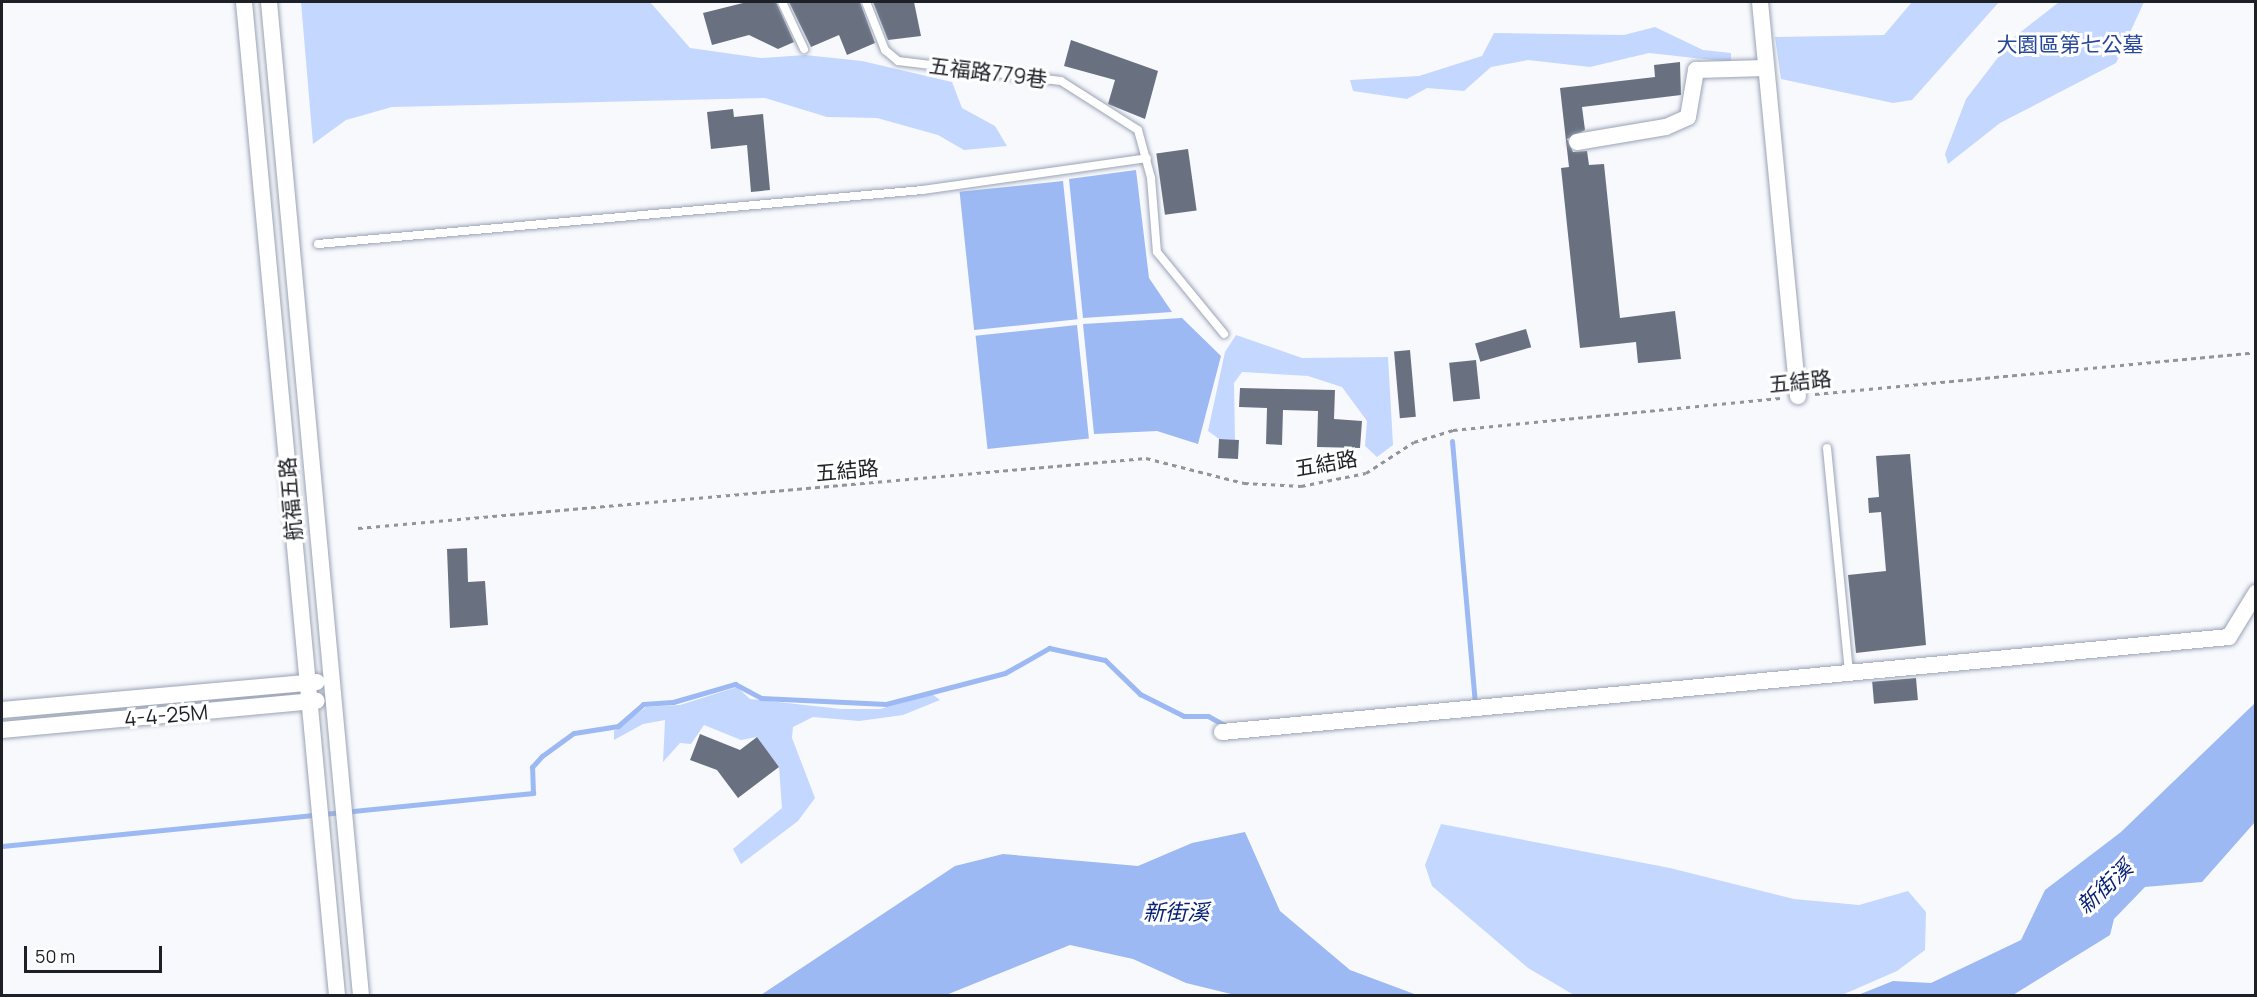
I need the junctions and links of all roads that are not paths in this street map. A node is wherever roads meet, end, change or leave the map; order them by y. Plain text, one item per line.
1 (244, 2) edge
2 (269, 2) edge
3 (782, 2) edge
4 (866, 2) edge
5 (1760, 2) edge
6 (804, 49) dead end
7 (1766, 68) junction
8 (1577, 142) dead end
9 (1147, 158) junction
10 (318, 244) dead end
11 (1224, 334) dead end
12 (1798, 396) road end
13 (1827, 448) dead end
14 (2256, 593) edge
15 (1849, 675) junction
16 (329, 681) junction
17 (307, 683) junction
18 (331, 700) junction
19 (309, 702) junction
20 (2, 710) edge
21 (2, 730) edge
22 (1222, 732) dead end
23 (337, 996) edge
24 (361, 996) edge

1 - 17 street, 航福五路
2 - 16 street, 航福五路
3 - 6 lane
4 - 9 lane, 五福路779巷
5 - 7 street
7 - 8 street
7 - 12 street
9 - 10 lane
9 - 11 lane, 五福路779巷
13 - 15 lane
14 - 15 street
15 - 22 street
16 - 17 street, 4-4-25M
16 - 18 street, 航福五路
17 - 19 street, 航福五路
17 - 20 street, 4-4-25M
18 - 19 street, 4-4-25M
18 - 24 street, 航福五路
19 - 21 street, 4-4-25M
19 - 23 street, 航福五路

